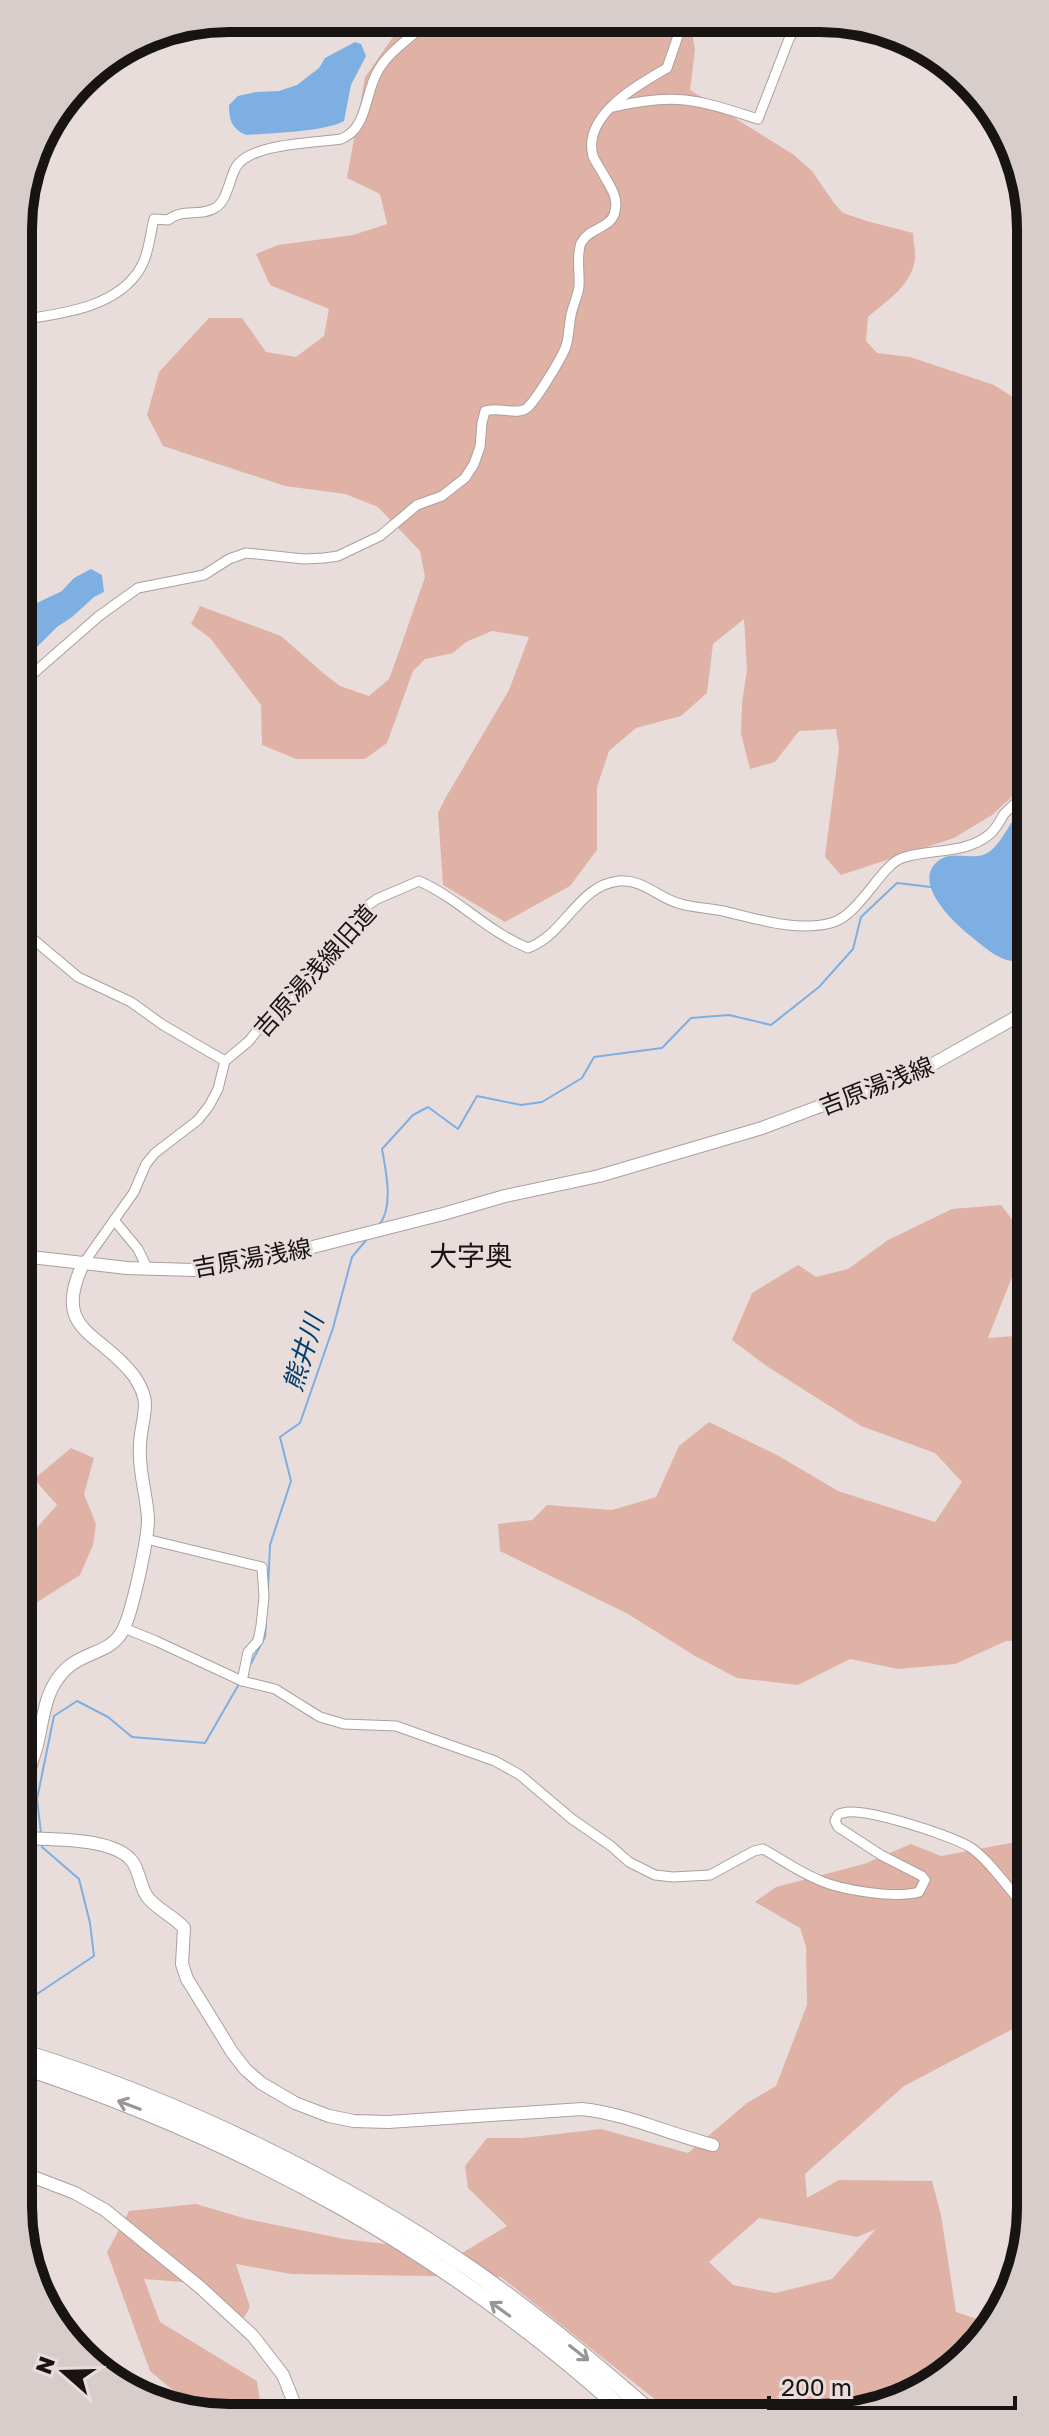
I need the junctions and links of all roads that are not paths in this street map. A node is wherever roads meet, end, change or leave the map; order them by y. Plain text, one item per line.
1 (415, 32) edge
2 (679, 32) edge
3 (793, 32) edge
4 (610, 107) junction
5 (32, 318) edge
6 (32, 675) edge
7 (1017, 802) edge
8 (32, 938) edge
9 (1017, 1016) edge
10 (225, 1061) junction
11 (114, 1220) junction
12 (32, 1257) edge
13 (83, 1264) junction
14 (148, 1270) junction
15 (146, 1539) junction
16 (124, 1628) junction
17 (242, 1681) junction
18 (32, 1762) edge
19 (32, 1837) edge
20 (1017, 1898) edge
21 (32, 2057) edge
22 (32, 2068) edge
23 (59, 2072) junction
24 (713, 2145) dead end
25 (32, 2178) edge
26 (470, 2278) junction
27 (294, 2404) edge
28 (616, 2404) edge
29 (640, 2404) edge

1 - 5 street
2 - 4 street
3 - 4 street
4 - 6 street
7 - 10 street, 吉原湯浅線旧道
8 - 10 street
9 - 14 main road, 吉原湯浅線
10 - 11 street, 吉原湯浅線旧道
11 - 13 street, 吉原湯浅線旧道
11 - 14 street
12 - 13 main road, 吉原湯浅線
13 - 14 main road, 吉原湯浅線
13 - 15 main road
15 - 16 main road
15 - 17 street
16 - 17 street
16 - 18 main road
17 - 20 street
19 - 24 main road
21 - 23 highway
22 - 23 highway
23 - 26 highway
25 - 27 main road
28 -> 26 highway
26 -> 29 highway

